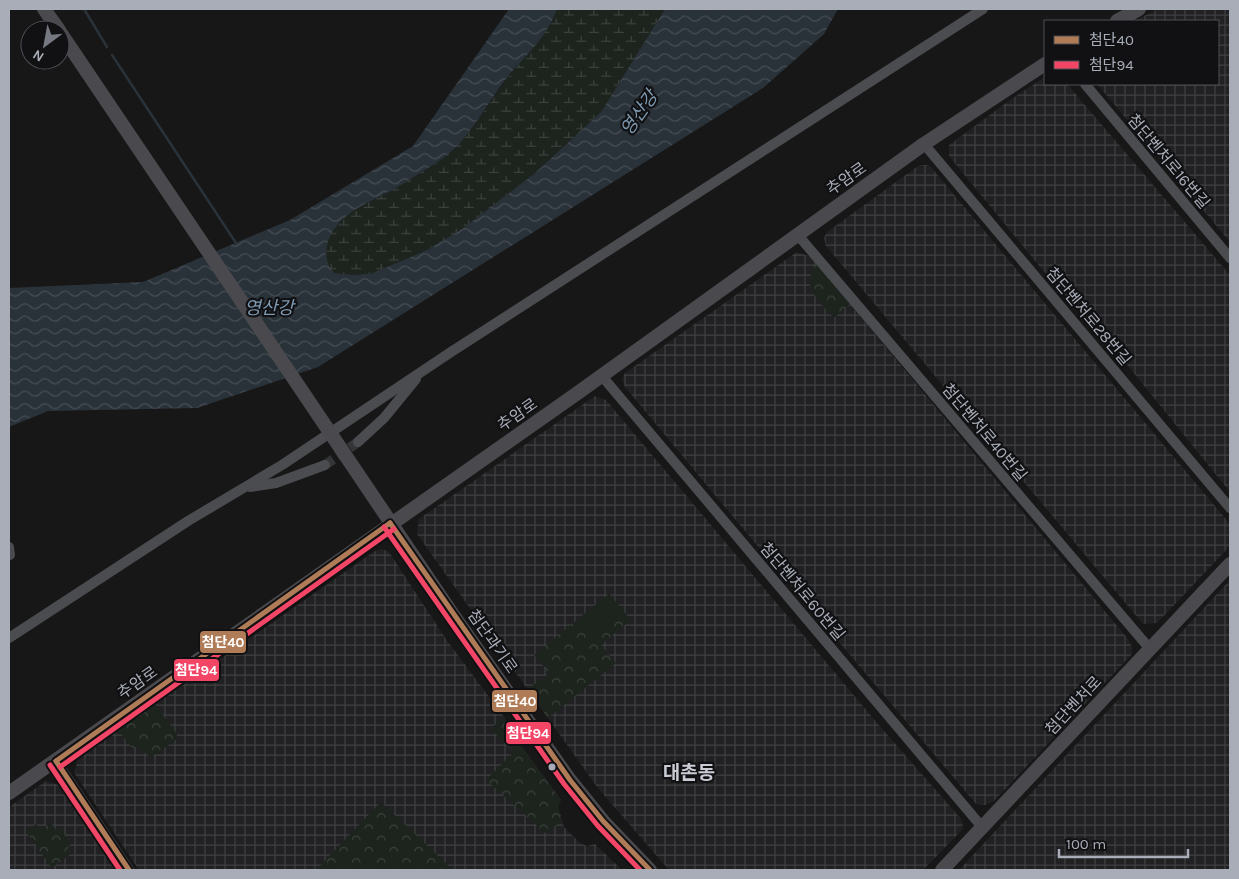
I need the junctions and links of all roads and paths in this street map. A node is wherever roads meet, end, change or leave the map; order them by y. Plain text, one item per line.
1 (983, 9) edge
2 (1139, 9) edge
3 (1119, 20) edge
4 (70, 47) edge
5 (1044, 65) edge
6 (1086, 85) edge
7 (924, 144) junction
8 (798, 234) junction
9 (1230, 258) edge
10 (434, 363) junction
11 (601, 375) junction
12 (358, 442) tunnel mouth
13 (325, 465) tunnel mouth
14 (244, 488) junction
15 (1230, 508) edge
16 (390, 523) junction
17 (1230, 564) edge
18 (9, 638) edge
19 (1150, 649) junction
20 (56, 761) junction
21 (9, 793) edge
22 (982, 827) junction
23 (129, 870) edge
24 (650, 870) edge
25 (942, 870) edge

1 - 10 street
2 - 3 street
4 - 16 street, 첨단과기로
5 - 7 street, 추암로
6 - 9 street, 첨단벤처로16번길
7 - 8 street, 추암로
7 - 15 street, 첨단벤처로28번길
8 - 11 street, 추암로
8 - 19 street, 첨단벤처로40번길
10 - 12 street
10 - 14 street
11 - 16 street, 추암로
11 - 22 street, 첨단벤처로60번길
13 - 14 street
14 - 18 street
16 - 20 street, 추암로
16 - 24 street, 첨단과기로
17 - 19 street, 첨단벤처로
19 - 22 street, 첨단벤처로
20 - 21 street, 추암로
20 - 23 street
22 - 25 street, 첨단벤처로

